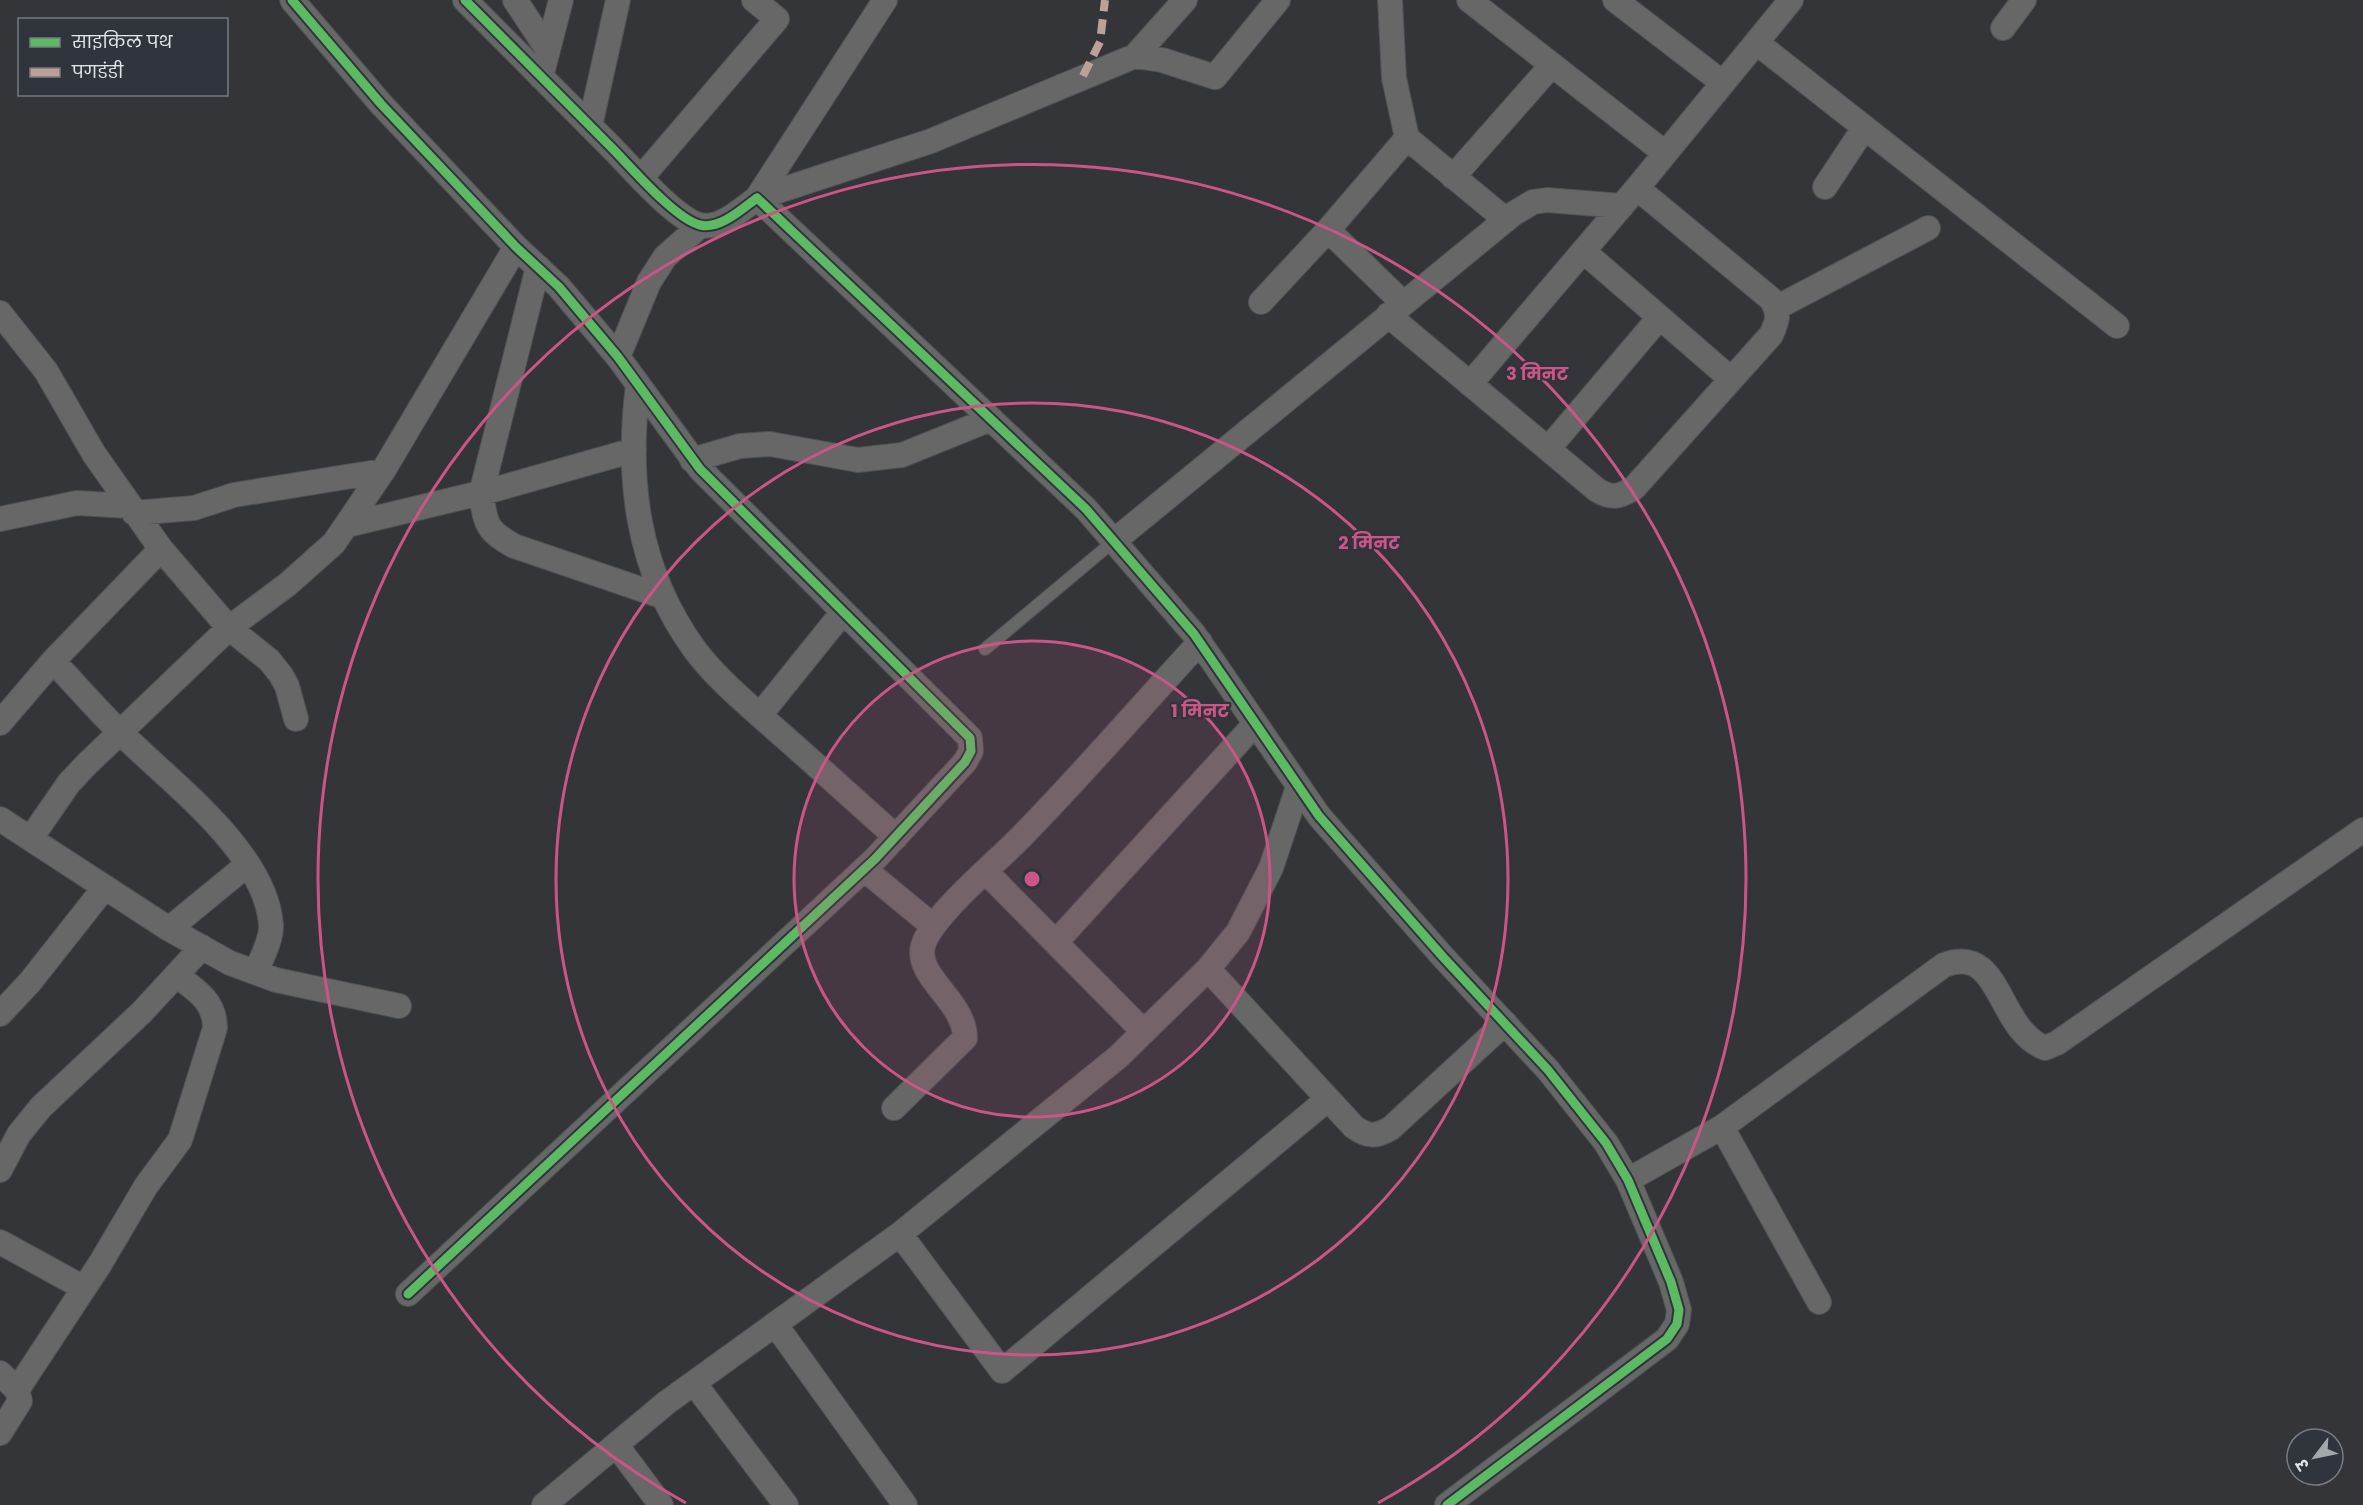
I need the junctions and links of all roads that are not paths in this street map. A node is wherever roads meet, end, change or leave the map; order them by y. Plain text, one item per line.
1 (292, 0) edge
2 (465, 0) edge
3 (515, 0) edge
4 (561, 0) edge
5 (618, 0) edge
6 (754, 0) edge
7 (885, 0) edge
8 (1185, 0) edge
9 (1278, 0) edge
10 (1390, 0) edge
11 (1469, 0) edge
12 (1614, 0) edge
13 (1791, 0) edge
14 (2024, 0) edge
15 (2003, 28) dead end
16 (1756, 43) junction
17 (548, 50) junction
18 (1135, 56) junction
19 (1552, 65) junction
20 (541, 77) junction
21 (1723, 83) junction
22 (590, 126) junction
23 (1864, 128) junction
24 (1407, 138) junction
25 (1665, 153) junction
26 (641, 177) junction
27 (1453, 177) junction
28 (1824, 187) dead end
29 (1629, 197) junction
30 (757, 198) junction
31 (1506, 220) junction
32 (701, 225) junction
33 (1928, 228) dead end
34 (1328, 230) junction
35 (516, 247) junction
36 (1583, 251) junction
37 (538, 267) junction
38 (1261, 302) dead end
39 (1776, 308) junction
40 (1395, 309) junction
41 (0, 313) edge
42 (1659, 318) junction
43 (2117, 326) dead end
44 (618, 357) junction
45 (1731, 379) junction
46 (1470, 384) junction
47 (638, 385) junction
48 (991, 419) junction
49 (1548, 449) junction
50 (634, 450) junction
51 (692, 460) junction
52 (383, 471) junction
53 (480, 494) junction
54 (132, 510) junction
55 (0, 519) edge
56 (347, 525) junction
57 (1114, 541) junction
58 (161, 549) junction
59 (664, 597) junction
60 (843, 612) junction
61 (229, 628) junction
62 (1200, 642) junction
63 (985, 649) dead end
64 (53, 661) junction
65 (760, 715) junction
66 (296, 719) dead end
67 (0, 723) edge
68 (1256, 724) junction
69 (120, 733) junction
70 (1298, 787) junction
71 (0, 819) edge
72 (2363, 830) edge
73 (896, 837) junction
74 (31, 838) junction
75 (248, 864) junction
76 (864, 869) junction
77 (986, 872) junction
78 (105, 887) junction
79 (933, 926) junction
80 (169, 929) junction
81 (1056, 942) junction
82 (201, 947) junction
83 (1208, 969) junction
84 (256, 972) junction
85 (176, 975) junction
86 (399, 1006) dead end
87 (0, 1014) edge
88 (1505, 1023) junction
89 (1144, 1032) junction
90 (1328, 1099) junction
91 (894, 1108) dead end
92 (1722, 1127) junction
93 (0, 1170) edge
94 (1628, 1180) junction
95 (900, 1234) junction
96 (0, 1242) edge
97 (84, 1288) junction
98 (408, 1294) dead end
99 (1818, 1302) dead end
100 (775, 1324) junction
101 (0, 1373) edge
102 (694, 1383) junction
103 (17, 1390) junction
104 (0, 1433) edge
105 (617, 1446) junction
106 (544, 1505) edge
107 (661, 1505) edge
108 (786, 1505) edge
109 (904, 1505) edge
110 (1447, 1505) edge

1 - 35 street
2 - 20 street
3 - 17 street
4 - 17 street
5 - 22 street
6 - 26 street
7 - 30 street
8 - 18 street
9 - 18 street
10 - 24 street
11 - 19 street
12 - 21 street
13 - 16 street
14 - 15 street
16 - 21 street
16 - 23 street
17 - 20 street
18 - 30 street
19 - 25 street
19 - 27 street
20 - 22 street
21 - 25 street
22 - 26 street
23 - 28 street
23 - 43 street
24 - 27 street
24 - 34 street
25 - 29 street
26 - 32 street
27 - 31 street
29 - 31 street
29 - 36 street
29 - 39 street
30 - 32 street
30 - 48 street
31 - 40 street
32 - 44 street
33 - 39 street
34 - 38 street
34 - 40 street
35 - 37 street
35 - 52 street
36 - 42 street
36 - 46 street
37 - 44 street
37 - 53 street
39 - 45 street
40 - 46 street
40 - 57 street
41 - 54 street
42 - 45 street
42 - 49 street
44 - 47 street
45 - 49 street
46 - 49 street
47 - 50 street
47 - 51 street
48 - 51 street
48 - 57 street
50 - 53 street
50 - 59 street
51 - 60 street
52 - 54 street
52 - 56 street
53 - 56 street
53 - 59 street
54 - 55 street
54 - 58 street
56 - 61 street
57 - 62 street
57 - 63 lane
58 - 61 street
58 - 64 street
59 - 65 street
60 - 65 street
60 - 73 street
61 - 66 street
61 - 69 street
62 - 68 street
62 - 77 street
64 - 67 street
64 - 69 street
65 - 73 street
68 - 70 street
68 - 81 street
69 - 74 street
69 - 75 street
70 - 83 street
70 - 88 street
71 - 74 street
72 - 92 street
73 - 76 street
74 - 78 street
75 - 80 street
75 - 84 street
76 - 79 street
76 - 98 street
77 - 79 street
77 - 81 street
78 - 80 street
78 - 87 street
79 - 91 street
80 - 82 street
81 - 89 street
82 - 84 street
82 - 85 street
83 - 89 street
83 - 90 street
84 - 86 street
85 - 93 street
85 - 97 street
88 - 90 street
88 - 94 street
89 - 95 street
90 - 95 street
92 - 94 street
92 - 99 street
94 - 110 street
95 - 100 street
96 - 97 street
97 - 103 street
100 - 102 street
100 - 109 street
101 - 103 street
102 - 105 street
102 - 108 street
103 - 104 street
105 - 106 street
105 - 107 street

